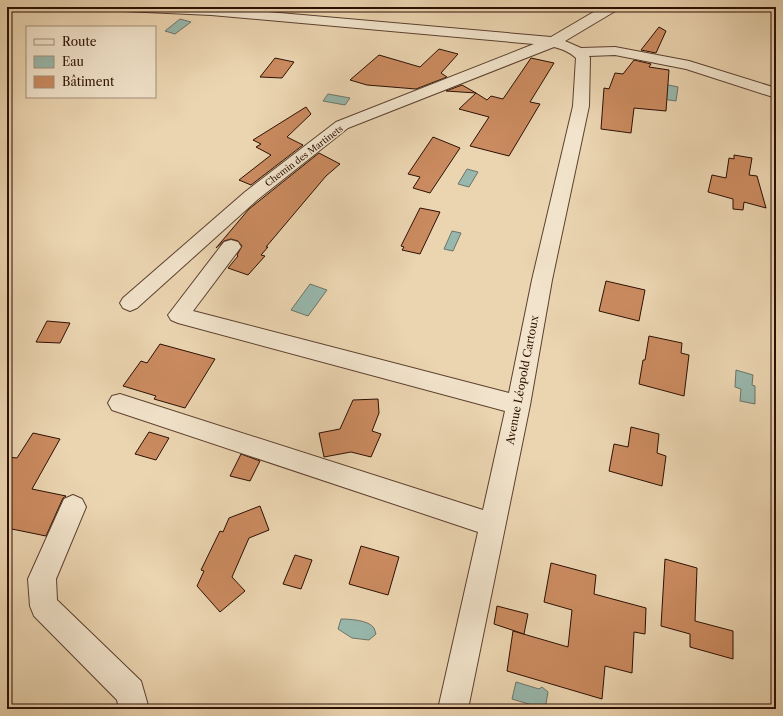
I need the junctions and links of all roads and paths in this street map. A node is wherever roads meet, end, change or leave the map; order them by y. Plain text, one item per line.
1 (124, 7) edge
2 (612, 7) edge
3 (581, 26) junction
4 (553, 42) junction
5 (578, 52) junction
6 (776, 93) edge
7 (231, 247) dead end
8 (130, 303) dead end
9 (120, 403) dead end
10 (518, 405) junction
11 (73, 507) dead end
12 (492, 525) junction
13 (134, 709) edge
14 (453, 709) edge

1 - 4 street
2 - 3 street, Chemin des Martinets
3 - 4 street, Chemin des Martinets
3 - 5 street
4 - 5 street
4 - 8 street, Chemin des Martinets
5 - 6 street
5 - 10 street, Avenue Léopold Cartoux
7 - 10 street
9 - 12 street
10 - 12 street, Avenue Léopold Cartoux
11 - 13 street
12 - 14 street, Avenue Léopold Cartoux

